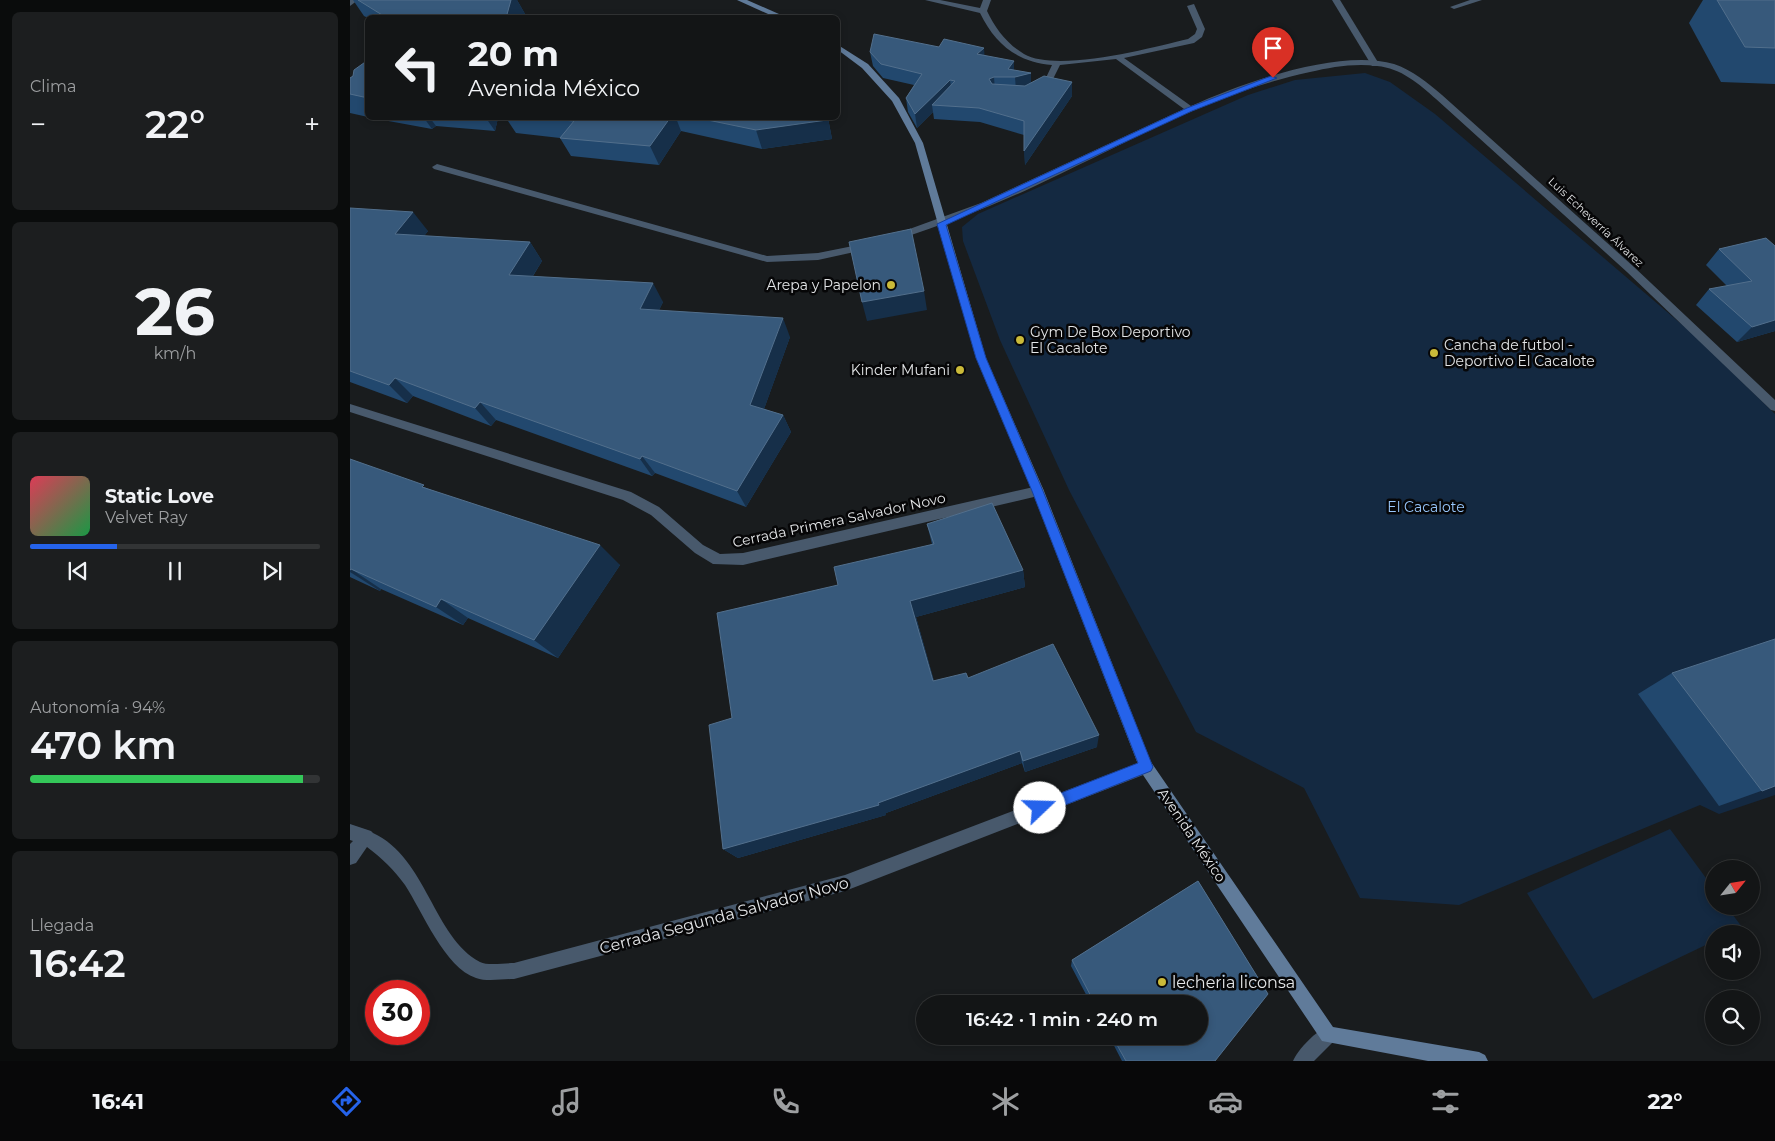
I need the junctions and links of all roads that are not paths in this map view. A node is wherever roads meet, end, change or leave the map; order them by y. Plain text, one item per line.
1 (354, 0) edge
2 (741, 0) edge
3 (929, 0) edge
4 (987, 0) edge
5 (1336, 0) edge
6 (1478, 0) edge
7 (350, 4) edge
8 (1191, 6) dead end
9 (1454, 7) dead end
10 (983, 11) junction
11 (778, 15) edge
12 (840, 48) edge
13 (1116, 56) junction
14 (1057, 63) junction
15 (1374, 64) junction
16 (1029, 96) edge
17 (1190, 110) junction
18 (437, 167) dead end
19 (941, 224) junction
20 (1775, 407) edge
21 (350, 408) edge
22 (1038, 491) junction
23 (1146, 767) junction
24 (350, 832) edge
25 (366, 836) junction
26 (350, 857) edge
27 (1328, 1035) junction
28 (1302, 1061) edge
29 (1479, 1061) edge

1 - 7 street
2 - 11 main road
3 - 10 street
4 - 10 street
5 - 15 street
6 - 9 street
8 - 13 street
10 - 14 street
12 - 19 main road, Avenida México
13 - 14 street
13 - 17 street
14 - 16 street
15 - 17 street
15 - 20 street, Luis Echeverría Álvarez
17 - 19 street
18 - 19 street
19 - 22 main road, Avenida México
21 - 22 street, Cerrada Primera Salvador Novo
22 - 23 main road, Avenida México
23 - 25 street, Cerrada Segunda Salvador Novo
23 - 27 main road, Avenida México
24 - 25 street, Cerrada Segunda Salvador Novo
25 - 26 street
27 - 28 street
27 - 29 main road

